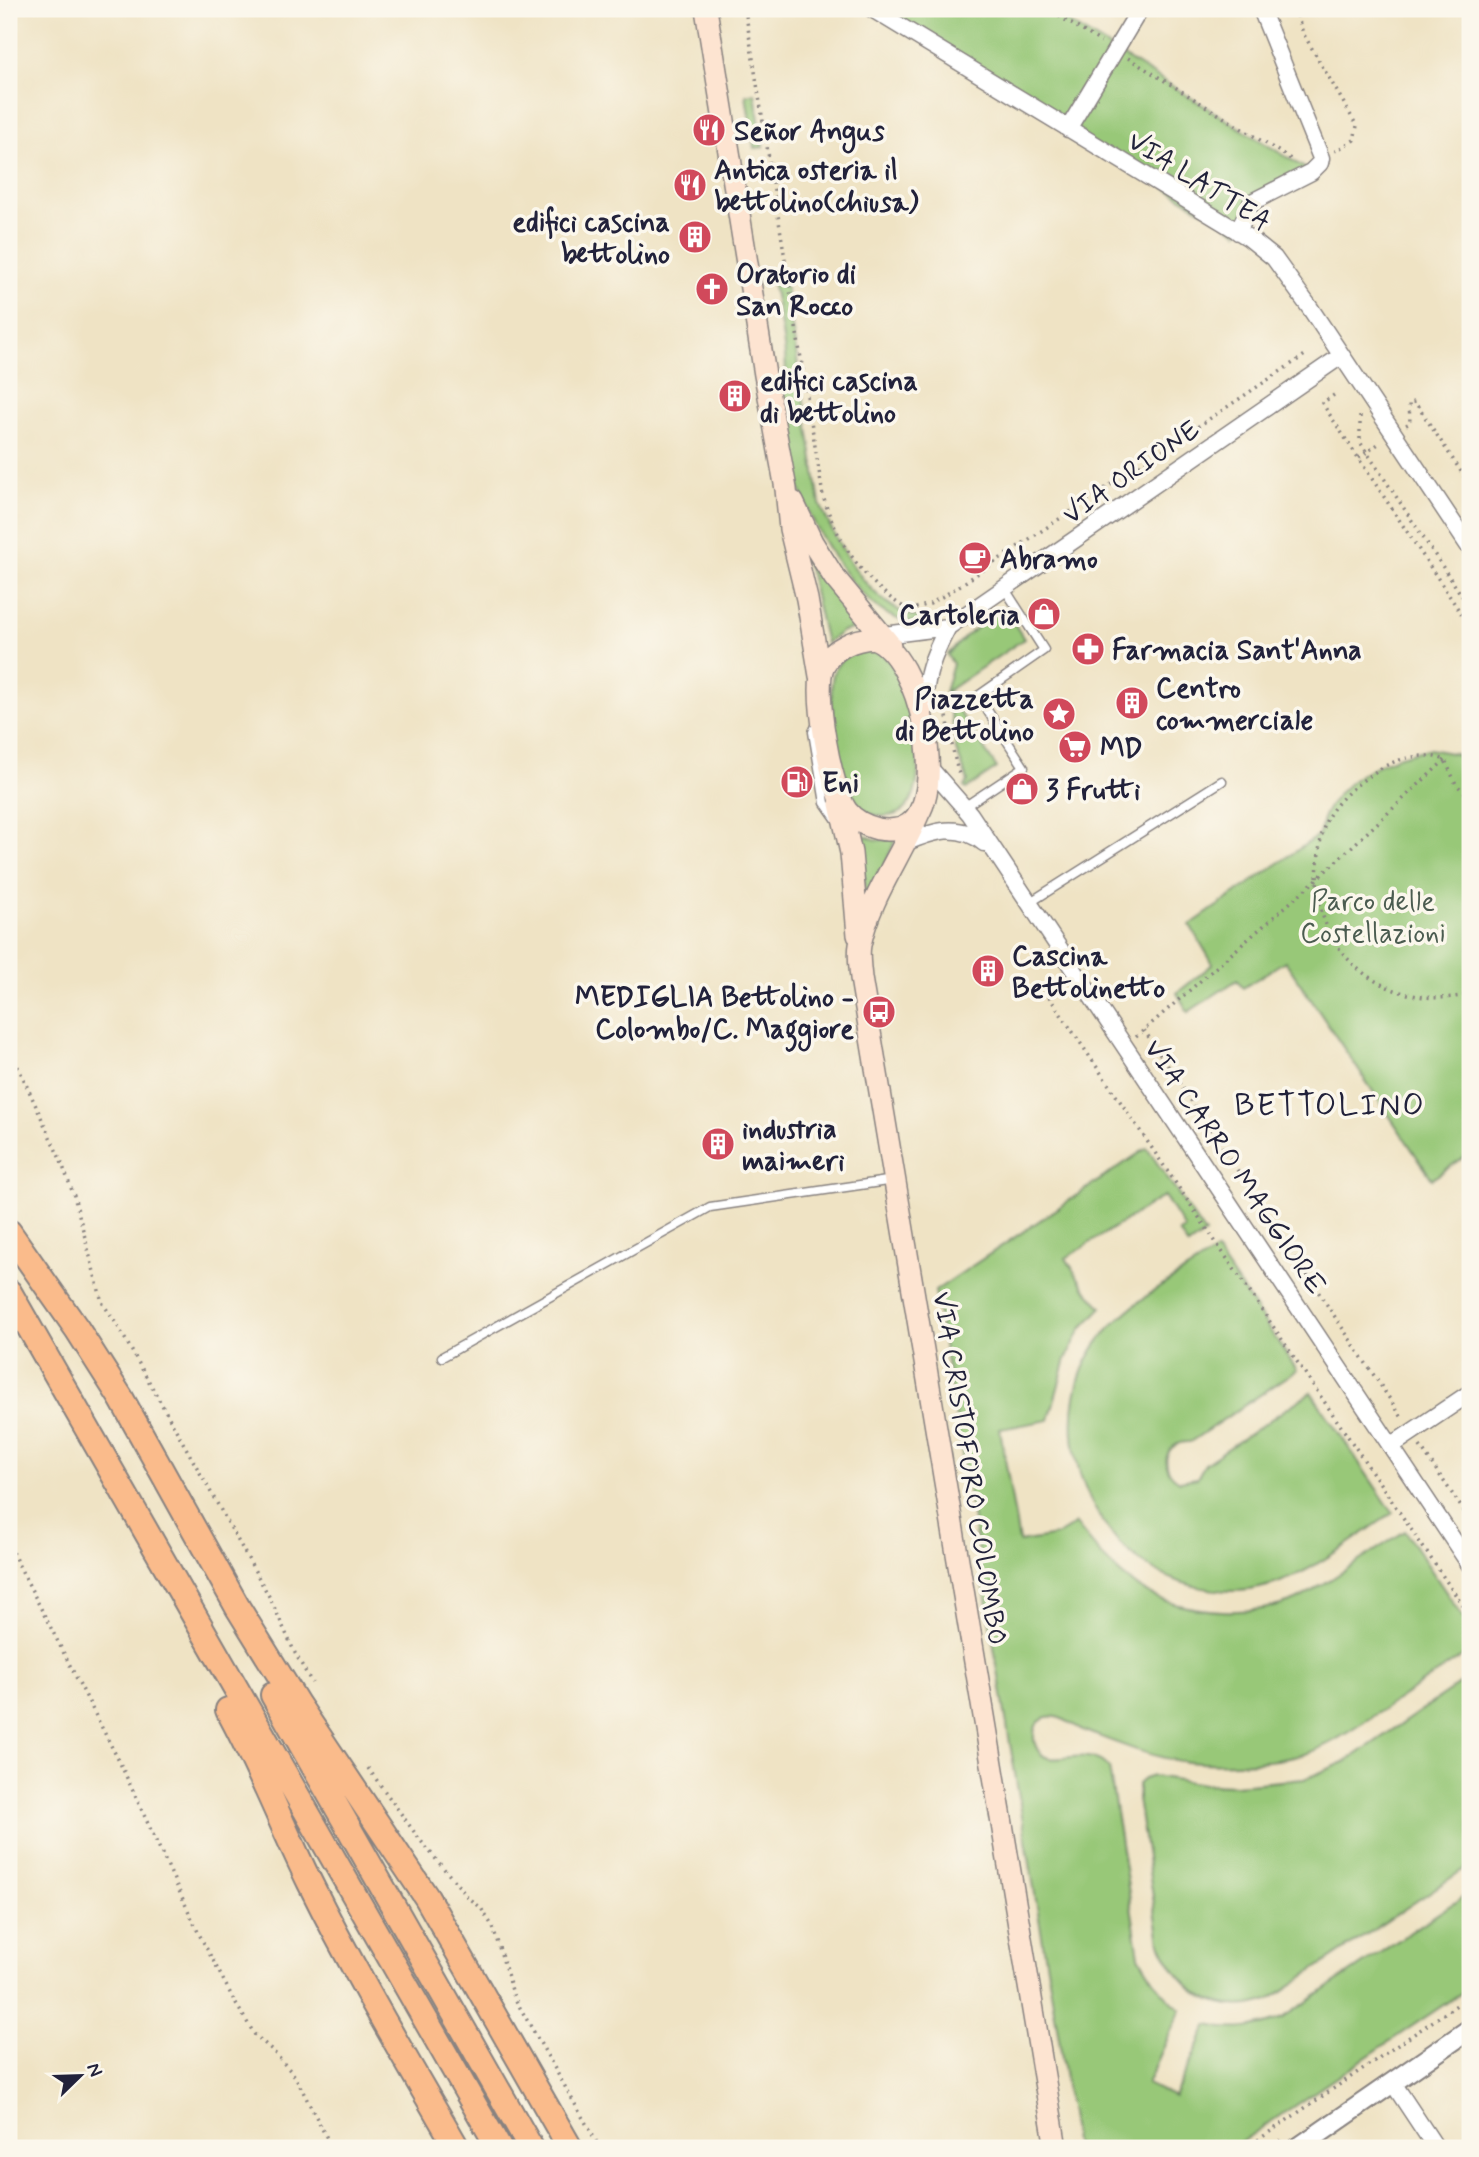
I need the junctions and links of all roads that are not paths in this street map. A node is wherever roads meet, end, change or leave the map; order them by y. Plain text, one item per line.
1 (706, 9) edge
2 (872, 9) edge
3 (1140, 9) edge
4 (1261, 9) edge
5 (1068, 129) junction
6 (1238, 232) junction
7 (1341, 356) junction
8 (786, 489) junction
9 (1470, 548) edge
10 (1005, 589) junction
11 (948, 627) junction
12 (874, 637) junction
13 (820, 685) junction
14 (924, 719) junction
15 (928, 766) junction
16 (1222, 781) dead end
17 (839, 799) junction
18 (964, 807) junction
19 (913, 833) junction
20 (848, 838) junction
21 (993, 850) junction
22 (1029, 903) junction
23 (859, 947) junction
24 (894, 1180) junction
25 (9, 1232) edge
26 (9, 1294) edge
27 (442, 1357) dead end
28 (1470, 1393) edge
29 (1391, 1446) junction
30 (1470, 1565) edge
31 (1470, 2029) edge
32 (1393, 2083) junction
33 (457, 2148) edge
34 (499, 2148) edge
35 (531, 2148) edge
36 (570, 2148) edge
37 (1056, 2148) edge
38 (1298, 2148) edge
39 (1436, 2148) edge

1 - 8 main road
2 - 5 street, VIA LATTEA
3 - 5 street
4 - 6 street
5 - 6 street, VIA LATTEA
6 - 7 street, VIA LATTEA
7 - 9 street, VIA LATTEA
7 - 10 street, VIA ORIONE
8 - 12 main road
8 - 13 main road
10 - 11 street, VIA ORIONE
10 - 18 lane
11 - 12 street
11 - 14 street
12 - 13 main road
12 - 14 main road, VIA CRISTOFORO COLOMBO
13 - 17 main road
13 - 20 lane
14 - 15 main road, VIA CRISTOFORO COLOMBO
15 - 18 street, VIA CARRO MAGGIORE
15 - 19 main road, VIA CRISTOFORO COLOMBO
16 - 22 lane
17 - 19 main road
17 - 20 main road
18 - 21 street, VIA CARRO MAGGIORE
19 - 21 street
19 - 23 main road, VIA CRISTOFORO COLOMBO
20 - 23 main road
21 - 22 street, VIA CARRO MAGGIORE
22 - 29 street, VIA CARRO MAGGIORE
23 - 24 main road, VIA CRISTOFORO COLOMBO
24 - 27 lane
24 - 37 main road, VIA CRISTOFORO COLOMBO
25 - 35 highway
25 - 36 highway
26 - 33 highway
26 - 34 highway
28 - 29 street
29 - 30 street, VIA CARRO MAGGIORE
31 - 32 street
32 - 38 street
32 - 39 street

